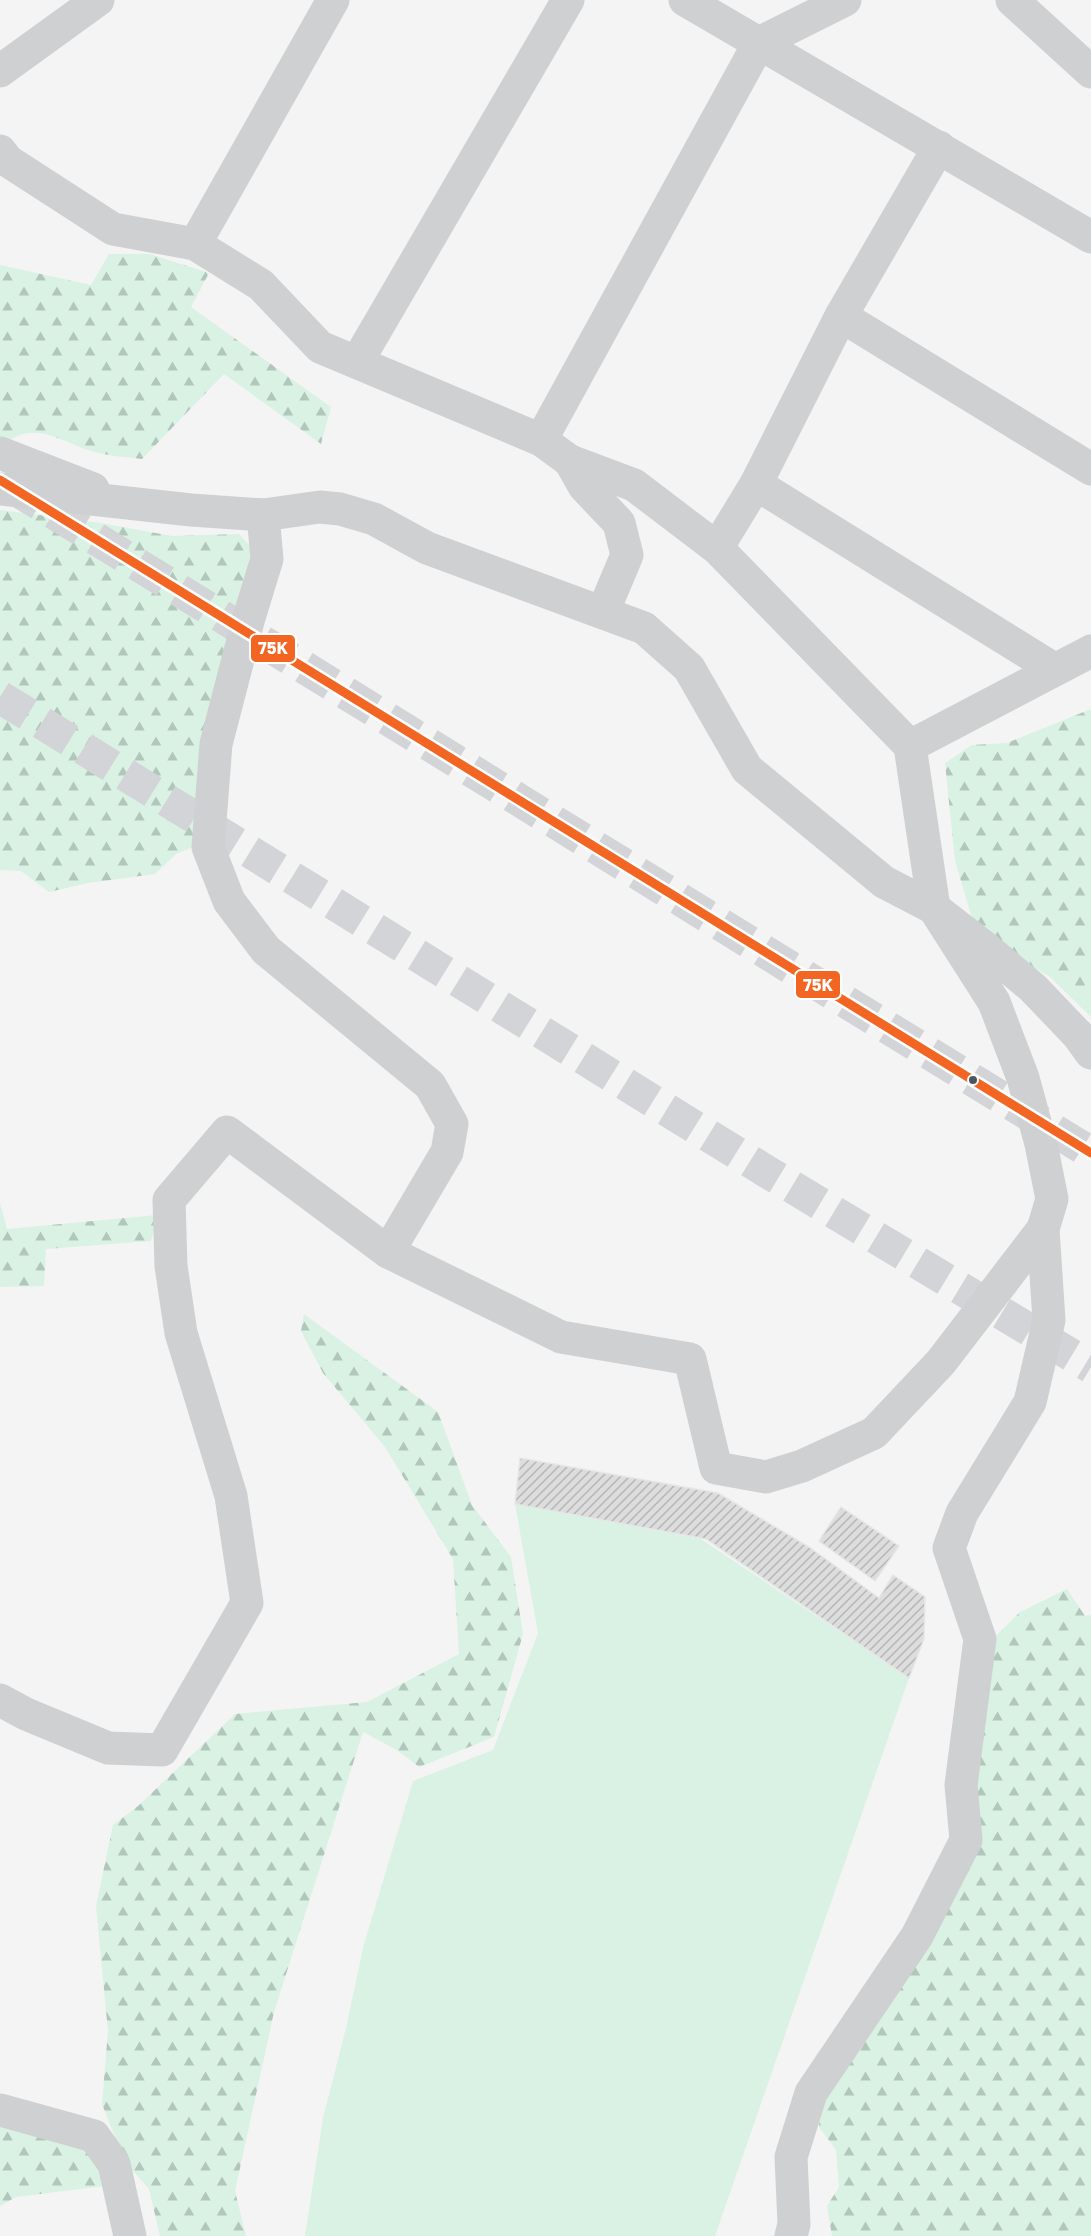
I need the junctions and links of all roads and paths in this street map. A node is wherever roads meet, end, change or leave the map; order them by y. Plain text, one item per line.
1 (98, 0) edge
2 (333, 0) edge
3 (567, 0) edge
4 (685, 0) edge
5 (845, 0) edge
6 (1012, 0) edge
7 (759, 43) junction
8 (0, 71) edge
9 (1091, 72) edge
10 (939, 147) junction
11 (0, 152) edge
12 (1091, 237) edge
13 (195, 244) junction
14 (841, 316) junction
15 (357, 362) junction
16 (541, 440) junction
17 (0, 453) edge
18 (570, 461) junction
19 (1091, 469) edge
20 (756, 484) junction
21 (0, 489) edge
22 (128, 503) junction
23 (263, 515) junction
24 (717, 548) junction
25 (603, 612) junction
26 (1091, 651) edge
27 (1054, 669) junction
28 (910, 746) junction
29 (934, 908) junction
30 (1091, 1053) edge
31 (1043, 1229) junction
32 (388, 1252) junction
33 (0, 1700) edge
34 (0, 2110) edge
35 (130, 2236) edge
36 (791, 2236) edge

1 - 8 street
2 - 13 street
3 - 15 street
4 - 7 street
5 - 7 street
6 - 9 street
7 - 10 street
7 - 16 street
10 - 12 street
10 - 14 street
11 - 13 street
13 - 15 street
14 - 19 street
14 - 20 street
15 - 16 street
16 - 18 street
17 - 22 street
18 - 24 street
18 - 25 street
20 - 24 street
20 - 27 street
21 - 22 street
22 - 23 street
23 - 25 street
23 - 32 street
24 - 28 street
25 - 29 street
26 - 27 street
27 - 28 street
28 - 29 street
29 - 30 street
29 - 31 street
31 - 32 street
31 - 36 street
32 - 33 street
34 - 35 street

